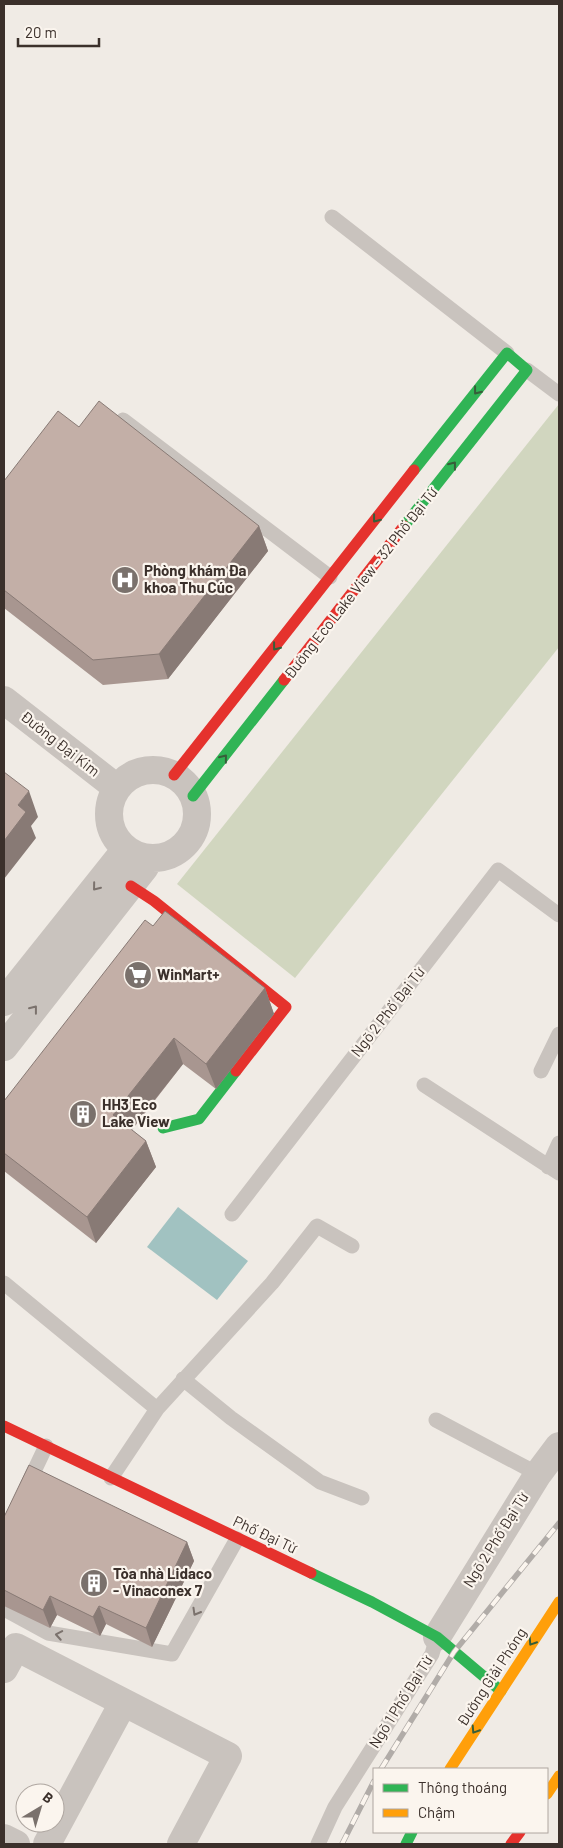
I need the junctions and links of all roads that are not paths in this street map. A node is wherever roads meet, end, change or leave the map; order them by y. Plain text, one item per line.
1 (332, 217) dead end
2 (507, 353) junction
3 (527, 370) junction
4 (559, 394) edge
5 (109, 410) edge
6 (330, 577) junction
7 (4, 700) edge
8 (174, 775) junction
9 (117, 788) junction
10 (193, 796) junction
11 (126, 849) junction
12 (152, 858) junction
13 (131, 886) junction
14 (559, 915) edge
15 (4, 1002) edge
16 (559, 1034) edge
17 (4, 1047) edge
18 (541, 1072) dead end
19 (424, 1085) dead end
20 (163, 1128) dead end
21 (559, 1143) edge
22 (554, 1170) edge
23 (232, 1214) dead end
24 (352, 1246) dead end
25 (4, 1283) edge
26 (183, 1379) junction
27 (157, 1409) junction
28 (436, 1420) dead end
29 (4, 1426) edge
30 (46, 1446) junction
31 (559, 1446) edge
32 (538, 1474) junction
33 (110, 1478) junction
34 (362, 1498) dead end
35 (21, 1500) edge
36 (237, 1539) junction
37 (559, 1602) edge
38 (4, 1609) edge
39 (437, 1637) junction
40 (4, 1669) edge
41 (501, 1691) junction
42 (123, 1703) junction
43 (451, 1768) edge
44 (559, 1776) edge
45 (548, 1792) edge
46 (519, 1833) edge
47 (4, 1838) edge
48 (16, 1844) edge
49 (47, 1844) edge
50 (181, 1844) edge
51 (318, 1844) edge
52 (511, 1844) edge

1 - 2 lane
2 - 3 street
2 -> 6 street, Đường Eco Lake View - 32 Phố Đại Từ
3 - 4 lane
10 -> 3 street, Đường Eco Lake View - 32 Phố Đại Từ
5 - 6 lane
6 -> 8 street, Đường Eco Lake View - 32 Phố Đại Từ
7 - 9 street, Đường Đại Kim
8 - 9 street
8 - 10 street
9 - 11 street
10 - 12 street
11 - 12 street
11 -> 15 street
12 - 13 street
17 -> 13 street
13 - 20 street
14 - 23 lane, Ngõ 2 Phố Đại Từ
16 - 18 lane
19 - 22 lane
21 - 22 lane
24 - 26 lane
25 - 27 lane
26 - 27 lane
26 - 34 lane
27 - 33 lane
28 - 32 lane
29 - 30 street, Phố Đại Từ
30 - 33 street, Phố Đại Từ
30 - 35 lane
31 - 32 street, Ngõ 2 Phố Đại Từ
32 - 39 street, Ngõ 2 Phố Đại Từ
33 - 36 street, Phố Đại Từ
36 -> 38 lane
36 - 39 street, Phố Đại Từ
37 -> 41 street, Đường Giải Phóng
39 - 41 street, Phố Đại Từ
39 - 51 lane, Ngõ 1 Phố Đại Từ
40 - 42 street
41 -> 43 street, Đường Giải Phóng
42 - 49 street
42 - 50 street
44 - 45 street
46 - 52 street
47 - 48 street

